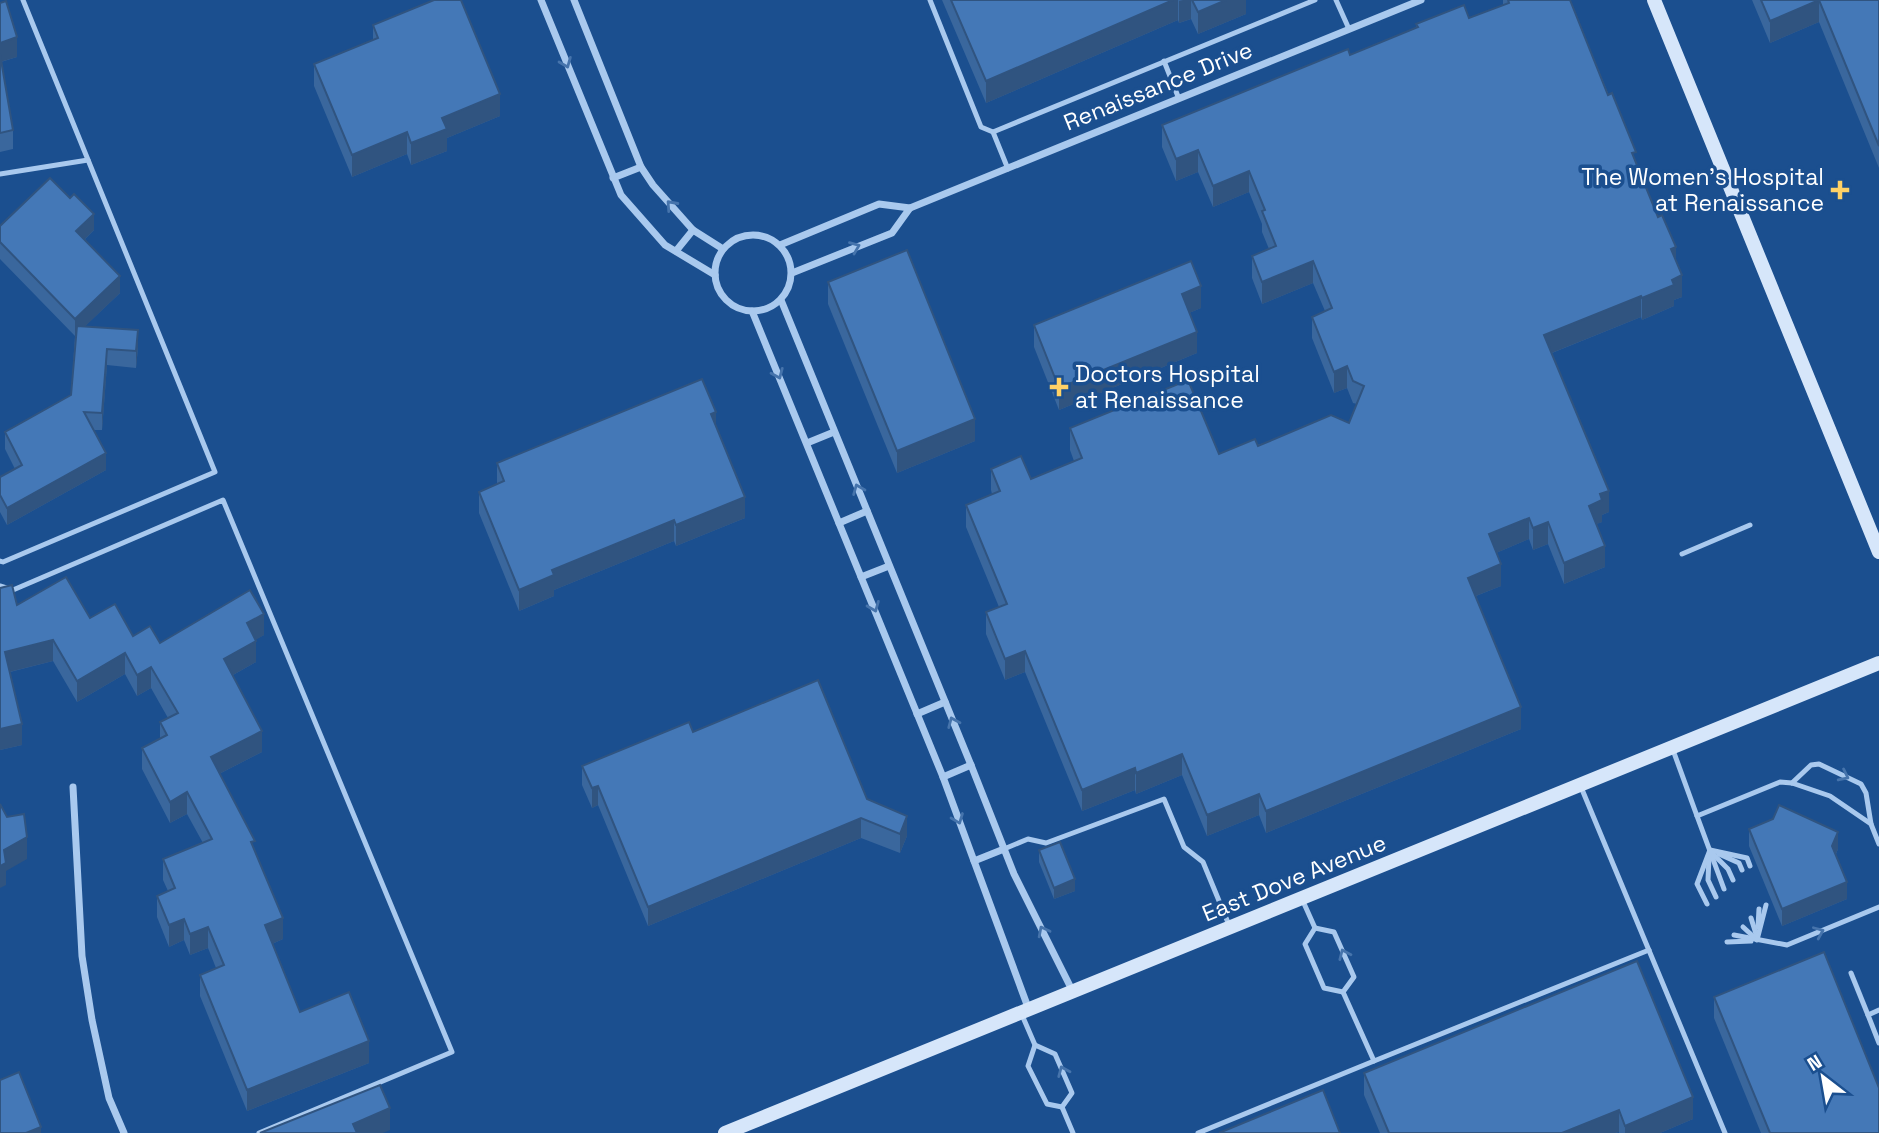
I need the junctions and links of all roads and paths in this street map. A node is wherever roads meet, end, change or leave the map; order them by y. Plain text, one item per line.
1 (23, 0) edge
2 (541, 0) edge
3 (574, 0) edge
4 (930, 0) edge
5 (1315, 0) edge
6 (1336, 0) edge
7 (1421, 0) edge
8 (1654, 0) edge
9 (1349, 30) junction
10 (1164, 61) junction
11 (1179, 99) junction
12 (993, 132) junction
13 (88, 160) junction
14 (641, 167) junction
15 (1008, 169) junction
16 (0, 174) edge
17 (613, 178) junction
18 (910, 208) junction
19 (693, 230) junction
20 (780, 245) junction
21 (723, 249) junction
22 (676, 251) junction
23 (792, 273) junction
24 (715, 275) junction
25 (781, 300) junction
26 (752, 311) junction
27 (834, 432) junction
28 (807, 443) junction
29 (867, 511) junction
30 (839, 523) junction
31 (1751, 525) dead end
32 (1879, 552) edge
33 (1682, 554) dead end
34 (0, 561) edge
35 (889, 566) junction
36 (861, 577) junction
37 (0, 586) edge
38 (1879, 663) edge
39 (945, 702) junction
40 (917, 714) junction
41 (1672, 748) junction
42 (971, 765) junction
43 (943, 776) junction
44 (1792, 783) junction
45 (1580, 786) junction
46 (73, 787) dead end
47 (1697, 816) junction
48 (1871, 824) junction
49 (1879, 844) edge
50 (1004, 849) junction
51 (1710, 850) junction
52 (974, 861) junction
53 (1750, 866) dead end
54 (1742, 870) dead end
55 (1733, 880) dead end
56 (1724, 889) dead end
57 (1716, 897) dead end
58 (1302, 899) junction
59 (1707, 904) dead end
60 (1766, 905) dead end
61 (1879, 906) edge
62 (1759, 909) dead end
63 (1751, 918) dead end
64 (1743, 927) dead end
65 (1230, 928) junction
66 (1315, 928) junction
67 (1734, 935) dead end
68 (1757, 940) junction
69 (1727, 942) dead end
70 (1649, 950) junction
71 (1851, 973) dead end
72 (1073, 992) junction
73 (1343, 992) junction
74 (1879, 1010) edge
75 (1025, 1012) junction
76 (1868, 1015) junction
77 (1879, 1043) edge
78 (1035, 1045) junction
79 (1374, 1062) junction
80 (1062, 1107) junction
81 (124, 1133) edge
82 (259, 1133) edge
83 (725, 1133) edge
84 (1073, 1133) edge
85 (1198, 1133) edge
86 (1725, 1133) edge

1 - 13 lane
2 -> 17 street
3 - 14 street
4 - 12 lane
5 - 10 lane
6 - 9 lane
7 - 9 street, Renaissance Drive
8 - 32 main road
9 - 11 street, Renaissance Drive
10 - 11 lane
10 - 12 lane
11 - 15 street, Renaissance Drive
12 - 15 lane
13 - 16 lane
13 - 34 lane
14 - 17 street
19 -> 14 street
15 - 18 street, Renaissance Drive
17 - 22 street
18 - 20 street, Renaissance Drive
23 -> 18 street, Renaissance Drive
19 - 21 street
19 - 22 street
20 - 21 street
20 - 23 street
21 - 24 street
22 - 24 street
23 - 25 street
24 - 26 street
25 - 26 street
25 - 27 street
26 -> 28 street
27 - 28 street
29 -> 27 street
28 - 30 street
29 - 30 street
29 - 35 street
30 - 36 street
31 - 33 lane
35 - 36 street
35 - 39 street
36 -> 40 street
37 - 82 lane
38 - 41 main road, East Dove Avenue
39 - 40 street
42 -> 39 street
40 - 43 street
41 - 45 main road, East Dove Avenue
41 - 47 lane
42 - 43 street
42 - 50 street
43 -> 52 street
44 - 47 lane
44 - 48 lane
44 -> 48 lane
45 - 58 main road, East Dove Avenue
45 - 70 lane
46 - 81 street
47 - 51 lane
48 - 49 lane
50 - 52 street
50 - 65 lane
72 -> 50 street
51 - 53 lane
51 - 54 lane
51 - 55 lane
51 - 56 lane
51 - 57 lane
51 - 59 lane
52 - 75 street
58 - 65 main road, East Dove Avenue
58 - 66 lane
60 - 68 lane
68 -> 61 lane
62 - 68 lane
63 - 68 lane
64 - 68 lane
65 - 72 main road, East Dove Avenue
66 - 73 lane
73 -> 66 lane
67 - 68 lane
68 - 69 lane
70 - 79 lane
70 - 86 lane
71 - 76 lane
72 - 75 main road, East Dove Avenue
73 - 79 lane
74 - 76 lane
75 - 78 lane
75 - 83 main road, East Dove Avenue
76 - 77 lane
78 - 80 lane
80 -> 78 lane
79 - 85 lane
80 - 84 lane

